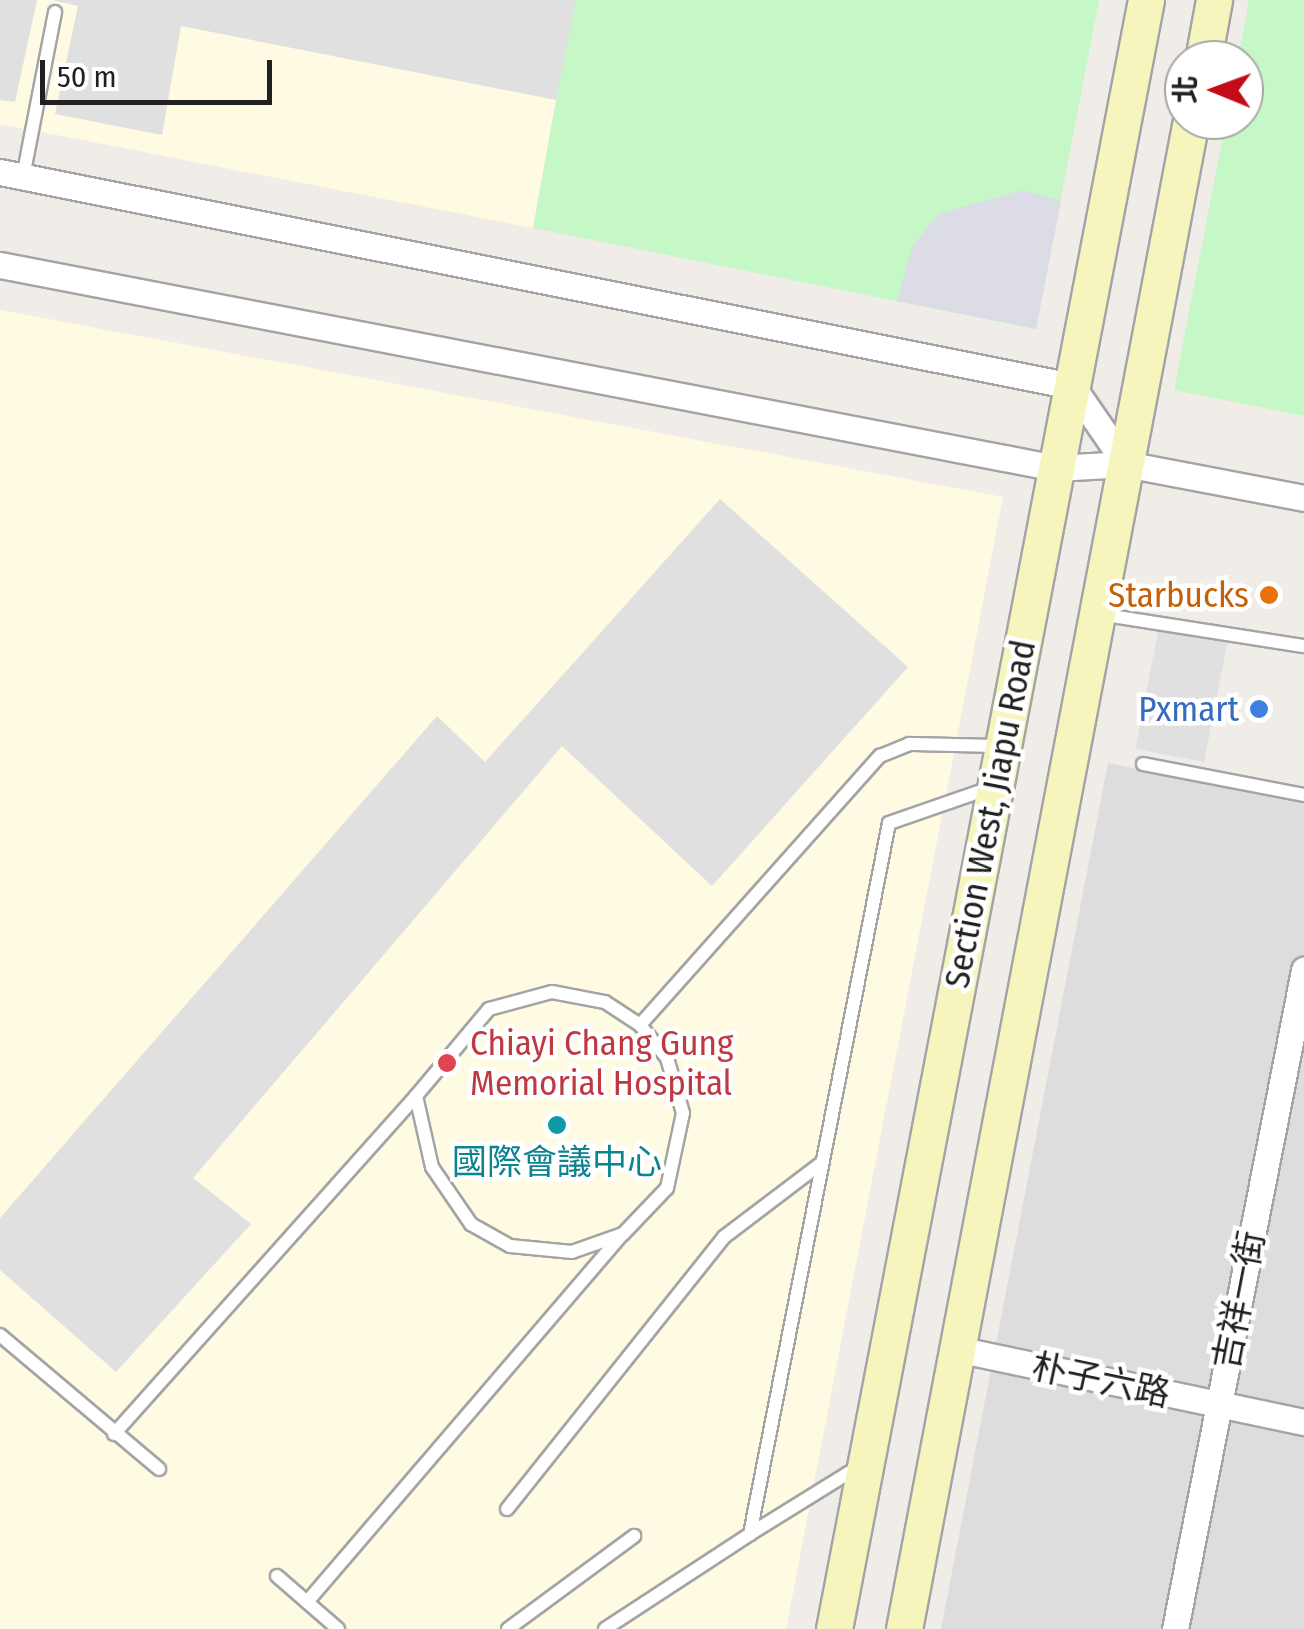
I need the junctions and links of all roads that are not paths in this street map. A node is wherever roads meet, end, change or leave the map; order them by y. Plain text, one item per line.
1 (1146, 0) edge
2 (1214, 0) edge
3 (56, 12) dead end
4 (1206, 40) edge
5 (1187, 140) edge
6 (12, 174) edge
7 (0, 265) edge
8 (1072, 386) junction
9 (1126, 464) junction
10 (1056, 468) junction
11 (1304, 498) edge
12 (1097, 614) junction
13 (1304, 646) edge
14 (1003, 747) junction
15 (1143, 764) dead end
16 (996, 786) junction
17 (1304, 795) edge
18 (1304, 970) edge
19 (640, 1024) junction
20 (416, 1096) junction
21 (820, 1164) junction
22 (623, 1234) junction
23 (0, 1335) edge
24 (957, 1350) junction
25 (1218, 1404) junction
26 (1304, 1422) edge
27 (114, 1434) junction
28 (866, 1462) junction
29 (159, 1469) dead end
30 (507, 1509) dead end
31 (750, 1534) junction
32 (634, 1536) dead end
33 (277, 1576) dead end
34 (306, 1602) junction
35 (338, 1629) edge
36 (508, 1629) edge
37 (605, 1629) edge
38 (834, 1629) edge
39 (904, 1629) edge
40 (1175, 1629) edge

1 - 8 main road, Section West, Jiapu Road
2 - 4 main road
3 - 6 lane
5 - 9 main road, Section West, Jiapu Road
6 - 8 street
7 - 10 street
8 - 9 street
8 - 10 main road, Section West, Jiapu Road
9 - 10 street
9 - 11 street
9 - 12 main road, Section West, Jiapu Road
10 - 14 main road, Section West, Jiapu Road
12 - 13 lane
12 - 24 main road, Section West, Jiapu Road
14 - 16 main road, Section West, Jiapu Road
14 - 19 lane
15 - 17 lane
16 - 21 lane
16 - 28 main road, Section West, Jiapu Road
18 - 25 street, 吉祥一街
19 - 20 lane
19 - 22 lane
20 - 22 lane
20 - 27 lane
21 - 30 lane
21 - 31 lane
22 - 34 lane
23 - 27 lane
24 - 25 street, 朴子六路
24 - 39 main road, Section West, Jiapu Road
25 - 26 street, 朴子六路
25 - 40 street, 吉祥一街
27 - 29 lane
28 - 31 lane
28 - 38 main road, Section West, Jiapu Road
31 - 37 lane
32 - 36 lane
33 - 34 lane
34 - 35 lane

